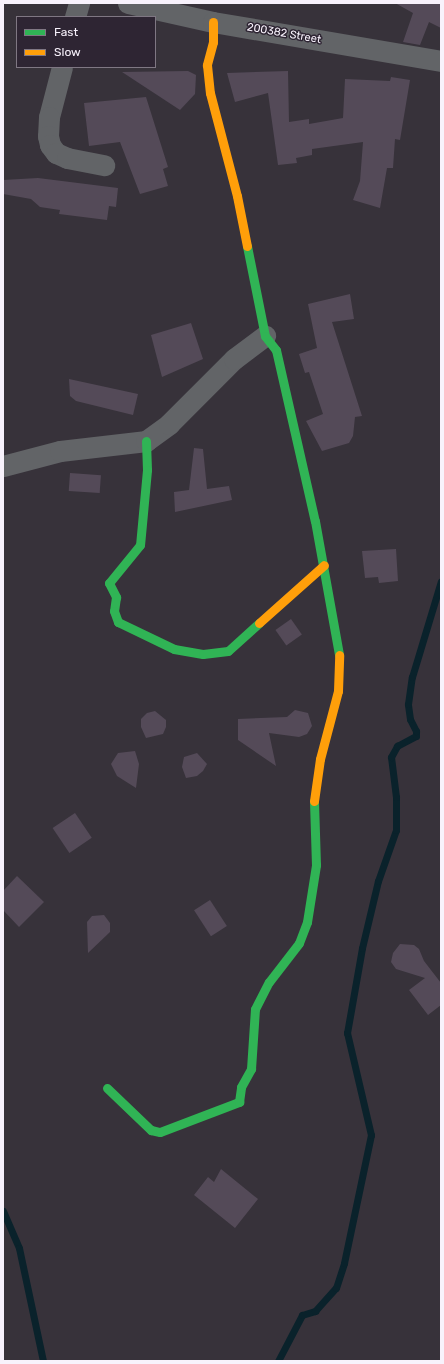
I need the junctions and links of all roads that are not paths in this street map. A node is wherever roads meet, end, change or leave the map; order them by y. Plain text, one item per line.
1 (79, 3) edge
2 (128, 3) edge
3 (75, 16) edge
4 (213, 22) junction
5 (441, 61) edge
6 (62, 68) edge
7 (104, 165) dead end
8 (265, 336) junction
9 (146, 441) junction
10 (3, 466) edge
11 (324, 565) junction
12 (107, 1088) dead end

1 - 3 street
2 - 4 street, 200382 Street
4 - 5 street, 200382 Street
4 - 8 street
6 - 7 street
8 - 9 street
8 - 11 street
9 - 10 street
9 - 11 street
11 - 12 street

